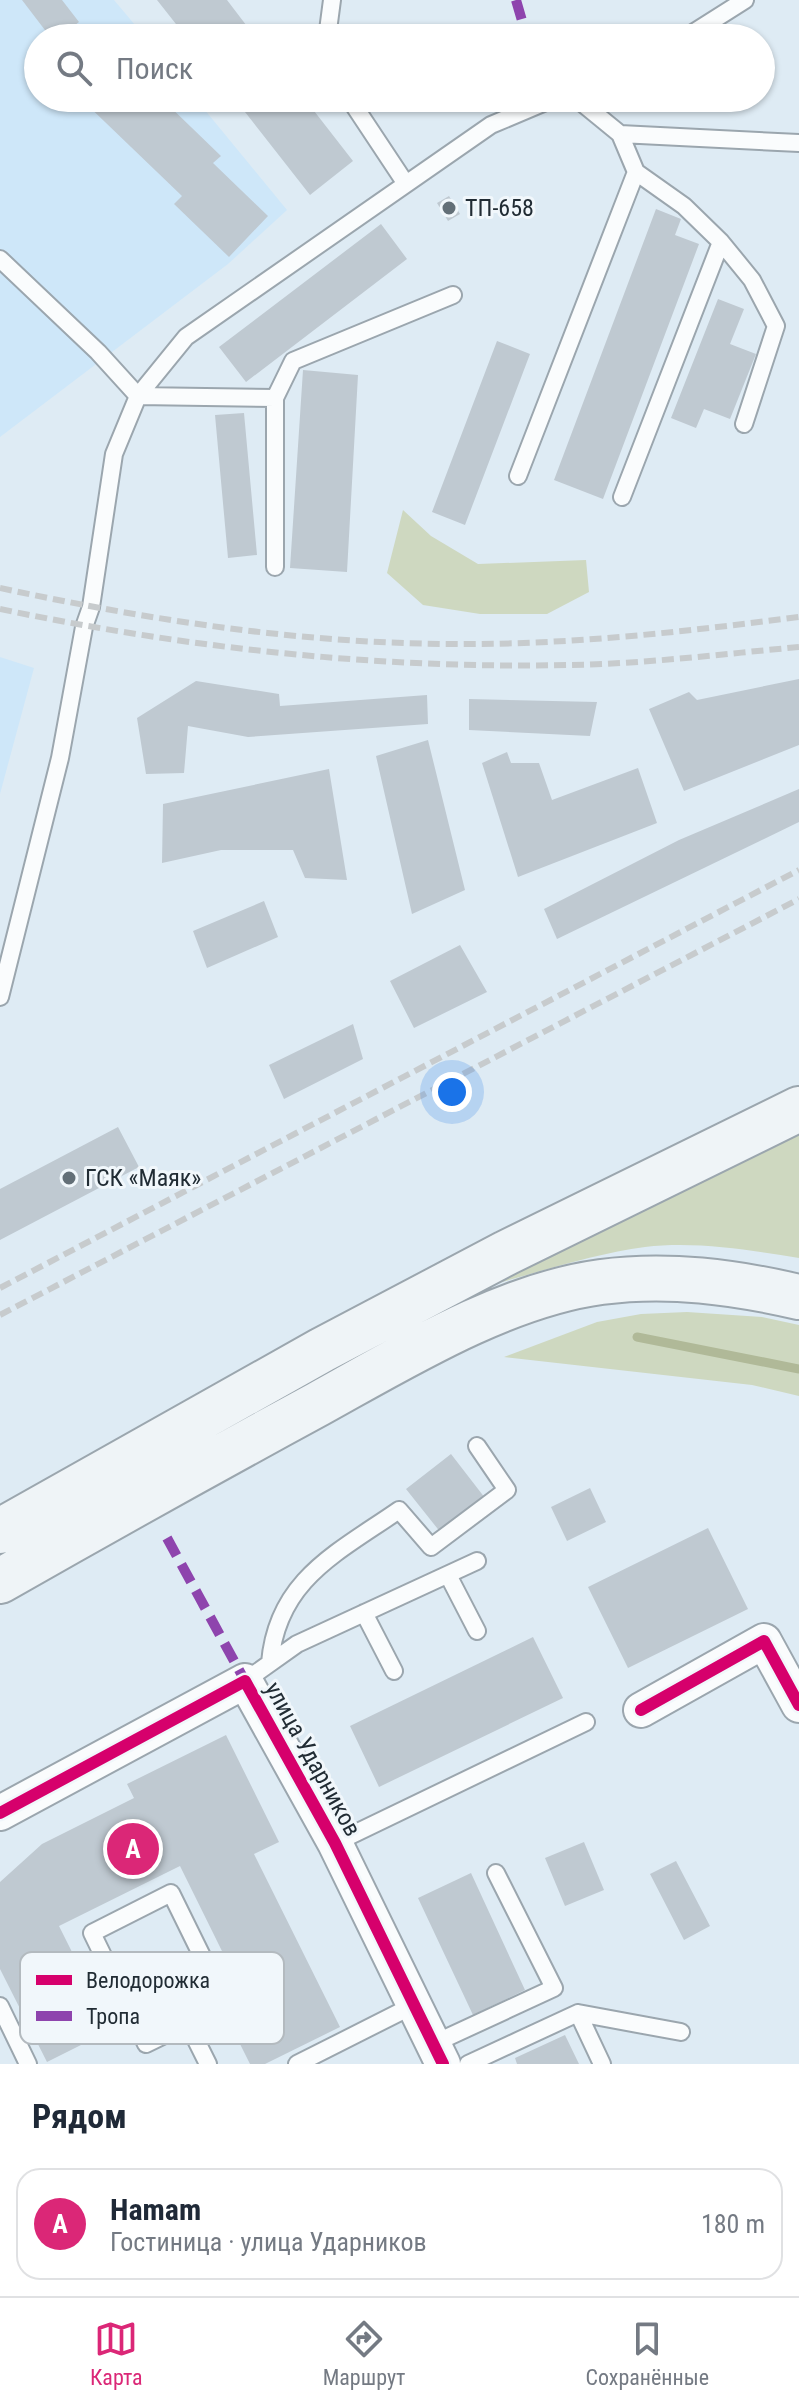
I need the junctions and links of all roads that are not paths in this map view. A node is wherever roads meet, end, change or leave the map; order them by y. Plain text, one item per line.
1 (332, 0) edge
2 (745, 0) edge
3 (329, 24) edge
4 (707, 24) edge
5 (358, 112) edge
6 (522, 112) edge
7 (593, 112) edge
8 (620, 134) junction
9 (799, 143) edge
10 (636, 172) junction
11 (406, 184) junction
12 (721, 242) junction
13 (0, 259) edge
14 (453, 295) dead end
15 (138, 396) junction
16 (275, 398) junction
17 (744, 424) dead end
18 (518, 476) dead end
19 (622, 497) dead end
20 (275, 567) dead end
21 (0, 997) edge
22 (799, 1109) edge
23 (799, 1297) edge
24 (477, 1446) dead end
25 (0, 1531) edge
26 (477, 1561) dead end
27 (448, 1575) junction
28 (0, 1581) edge
29 (364, 1613) junction
30 (477, 1631) dead end
31 (394, 1671) dead end
32 (258, 1672) junction
33 (799, 1705) edge
34 (641, 1710) dead end
35 (586, 1722) dead end
36 (0, 1813) edge
37 (335, 1843) junction
38 (496, 1873) dead end
39 (101, 1952) edge
40 (200, 1952) edge
41 (414, 2005) junction
42 (0, 2006) edge
43 (578, 2013) junction
44 (681, 2032) dead end
45 (198, 2044) edge
46 (440, 2058) edge
47 (28, 2064) edge
48 (208, 2064) edge
49 (297, 2064) edge
50 (602, 2064) edge

1 - 3 lane
2 - 4 lane
5 - 11 lane
6 - 11 lane
7 - 8 lane
8 - 9 lane
8 - 10 lane
10 - 12 lane
10 - 18 lane
11 - 15 lane
12 - 17 lane
12 - 19 lane
13 - 15 lane
14 - 16 lane
15 - 16 lane
15 - 21 lane
16 - 20 lane
22 - 25 main road
23 - 28 main road
24 - 32 lane
26 - 27 lane
27 - 29 lane
27 - 30 lane
29 - 31 lane
29 - 32 lane
32 - 36 street, улица Ударников
32 - 37 street, улица Ударников
33 - 34 street
35 - 37 lane
37 - 41 street, улица Ударников
38 - 46 lane
39 - 40 lane
41 - 46 street, улица Ударников
41 - 49 lane
42 - 47 lane
43 - 44 lane
43 - 46 lane
43 - 50 lane
45 - 48 lane

